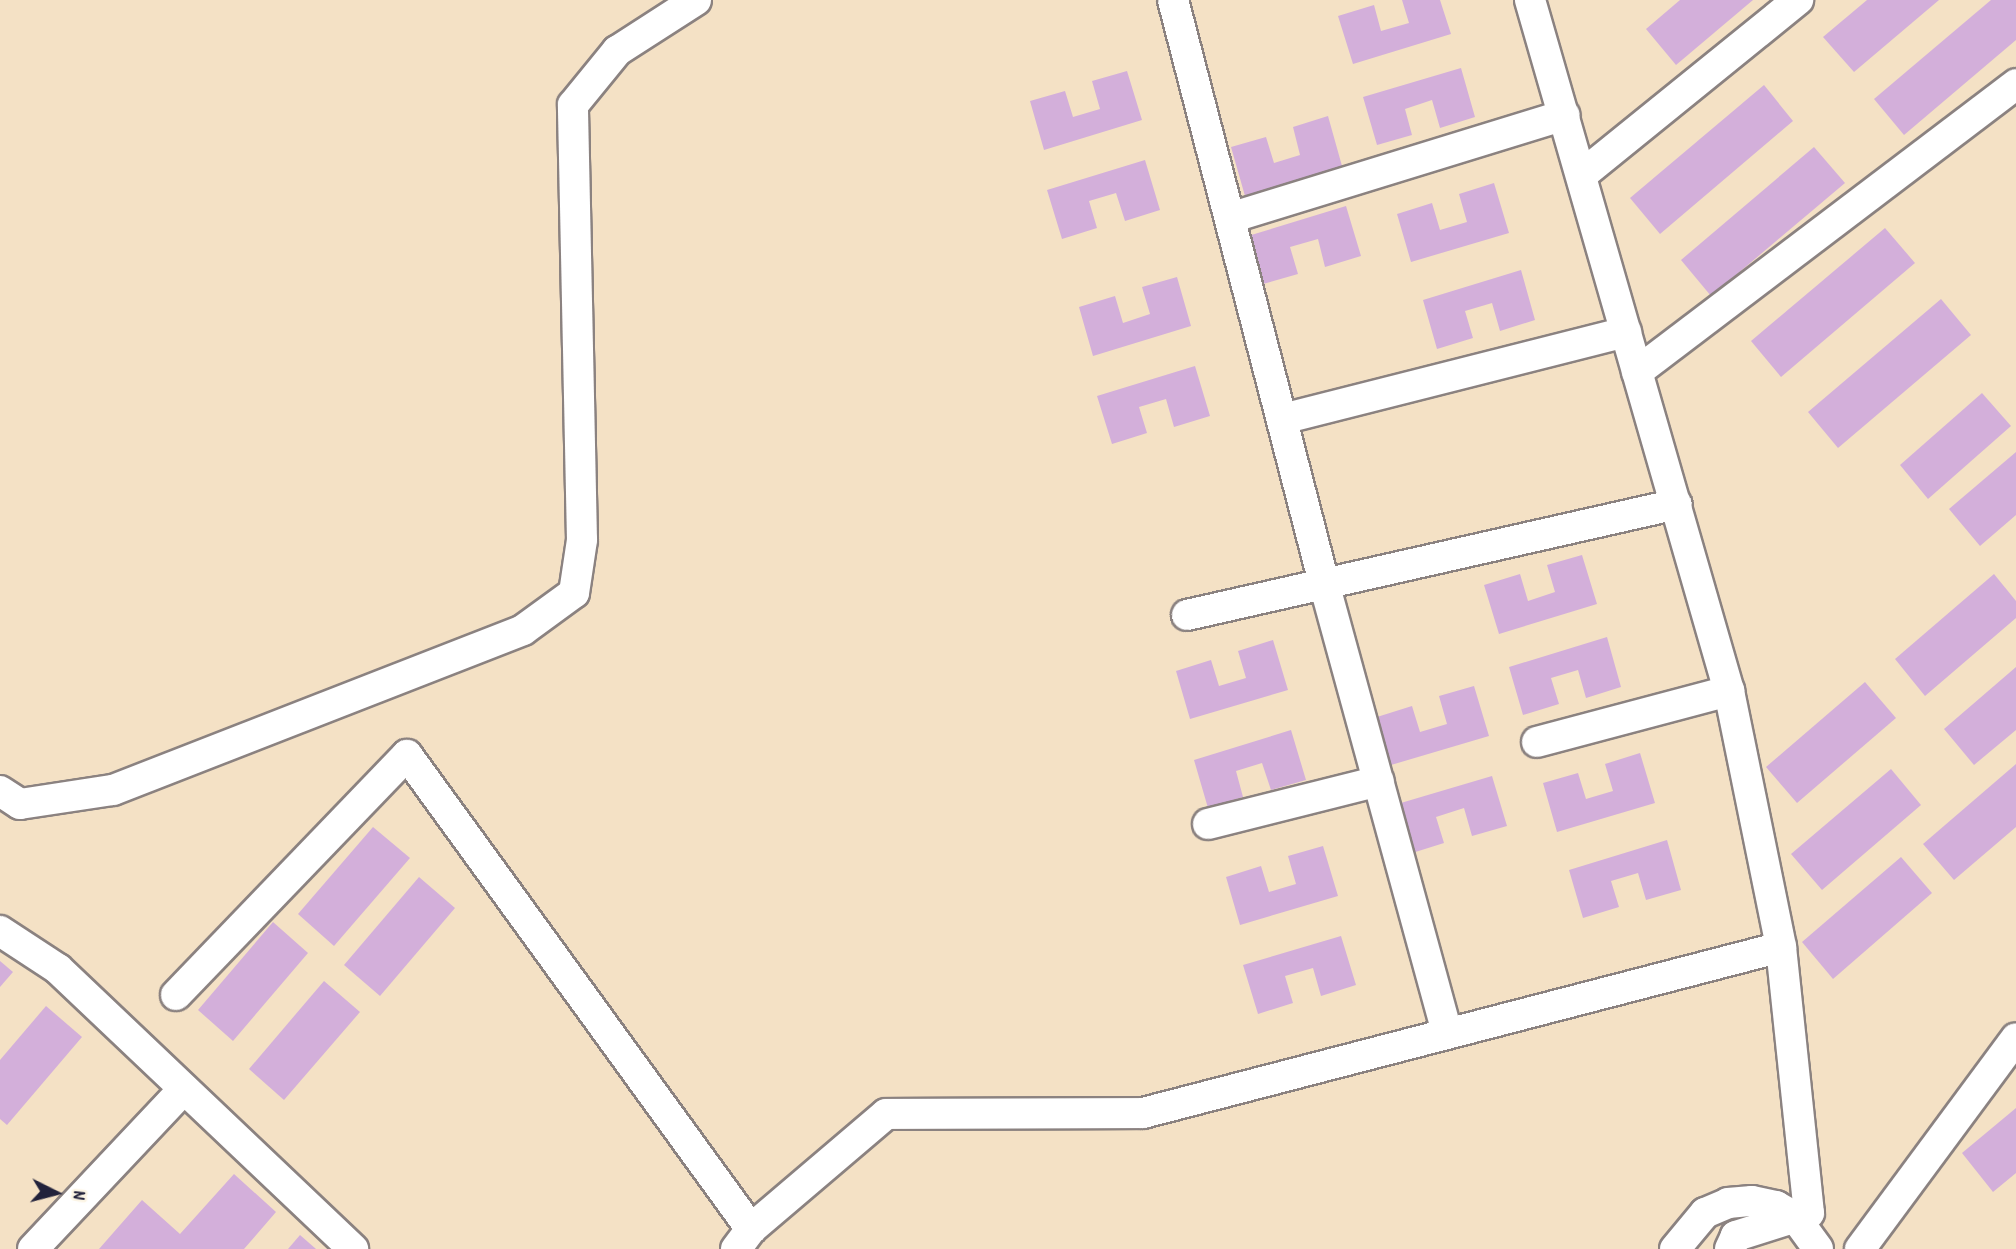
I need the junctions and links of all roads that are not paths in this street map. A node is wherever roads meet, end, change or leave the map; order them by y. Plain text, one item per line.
1 (696, 0) edge
2 (1173, 0) edge
3 (1530, 0) edge
4 (1798, 0) edge
5 (2016, 84) edge
6 (1564, 116) junction
7 (1583, 174) junction
8 (1230, 218) junction
9 (1626, 332) junction
10 (1637, 372) junction
11 (1282, 419) junction
12 (1677, 504) junction
13 (1324, 583) junction
14 (1187, 615) dead end
15 (1729, 691) junction
16 (1537, 742) dead end
17 (1379, 781) junction
18 (0, 791) edge
19 (1208, 824) dead end
20 (0, 931) edge
21 (1781, 947) junction
22 (176, 995) dead end
23 (1447, 1033) junction
24 (2016, 1038) edge
25 (184, 1089) junction
26 (1795, 1217) junction
27 (743, 1239) edge
28 (33, 1249) edge
29 (353, 1249) edge
30 (1675, 1249) edge
31 (1730, 1249) edge
32 (1818, 1249) edge
33 (1860, 1249) edge

1 - 18 street
2 - 8 street
3 - 6 street
4 - 7 street
5 - 10 street
6 - 7 street
6 - 8 street
7 - 9 street
8 - 11 street
9 - 10 street
9 - 11 street
10 - 12 street
11 - 13 street
12 - 13 street
12 - 15 street
13 - 14 street
13 - 17 street
15 - 16 street
15 - 21 street
17 - 19 street
17 - 23 street
20 - 25 street
21 - 23 street
21 - 26 street
22 - 27 street
23 - 27 street
24 - 33 street
25 - 28 street
25 - 29 street
26 - 30 street
26 - 31 street
26 - 32 street

